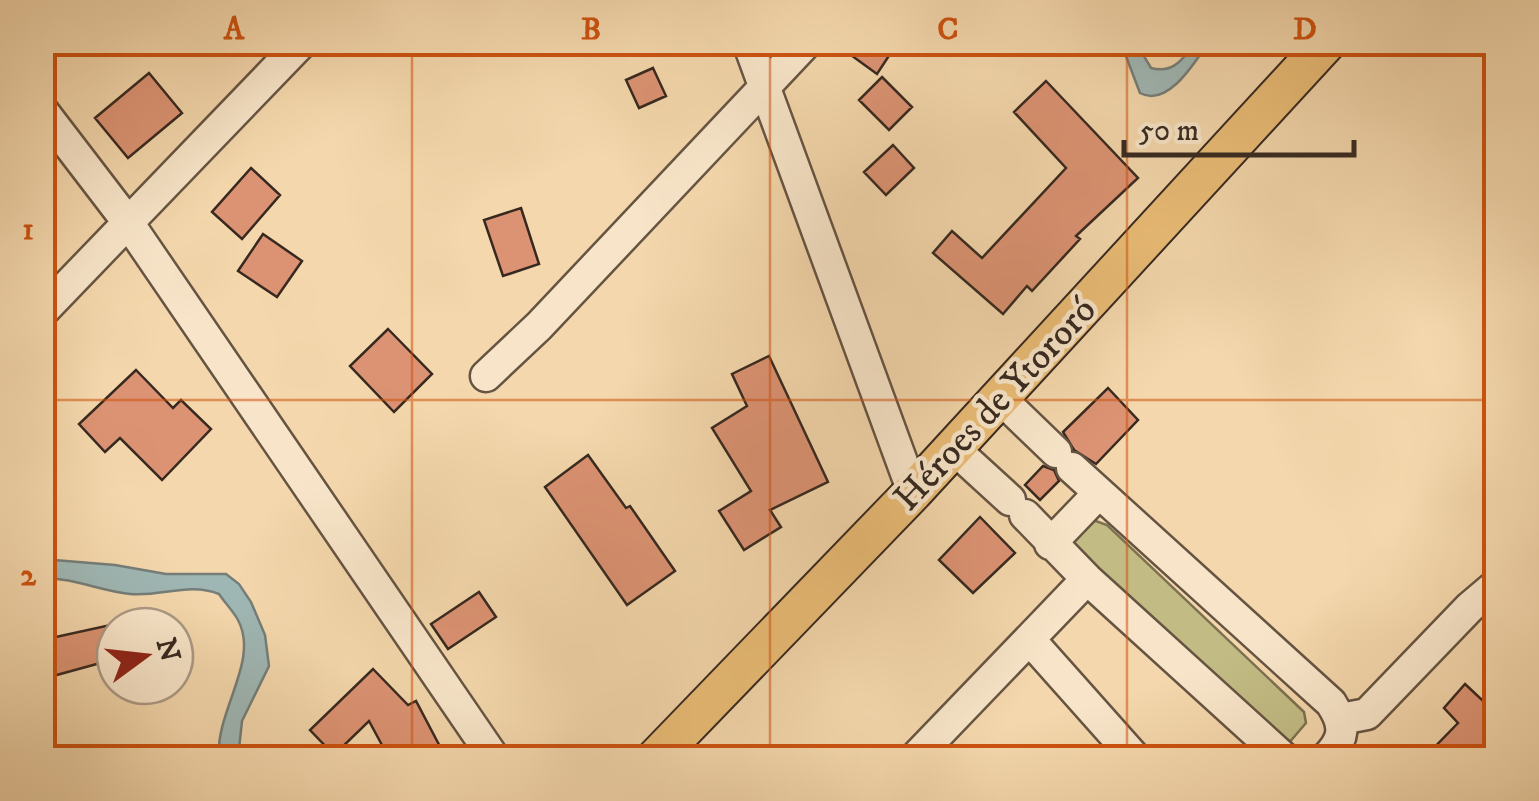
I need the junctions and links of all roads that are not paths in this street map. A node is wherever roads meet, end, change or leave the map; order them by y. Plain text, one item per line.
1 (302, 42) edge
2 (748, 42) edge
3 (807, 42) edge
4 (1327, 42) edge
5 (764, 85) junction
6 (42, 110) edge
7 (127, 221) junction
8 (42, 312) edge
9 (486, 376) dead end
10 (999, 397) junction
11 (952, 447) junction
12 (913, 492) junction
13 (1099, 493) junction
14 (1050, 544) junction
15 (1088, 579) junction
16 (1496, 584) edge
17 (1030, 640) junction
18 (1341, 719) junction
19 (494, 758) edge
20 (656, 758) edge
21 (915, 758) edge
22 (1135, 758) edge
23 (1284, 758) edge
24 (1326, 758) edge

1 - 7 street
2 - 5 street
3 - 5 street
4 - 10 main road, Héroes de Ytororó
5 - 9 street
5 - 12 street
6 - 7 street
7 - 8 street
7 - 19 street
10 - 11 main road, Héroes de Ytororó
10 - 13 street
11 - 12 main road, Héroes de Ytororó
11 - 14 street
12 - 20 main road, Héroes de Ytororó
13 - 14 street
13 - 18 street
14 - 15 street
15 - 17 street
15 - 23 street
16 - 18 street
17 - 21 street
17 - 22 street
18 - 24 street

